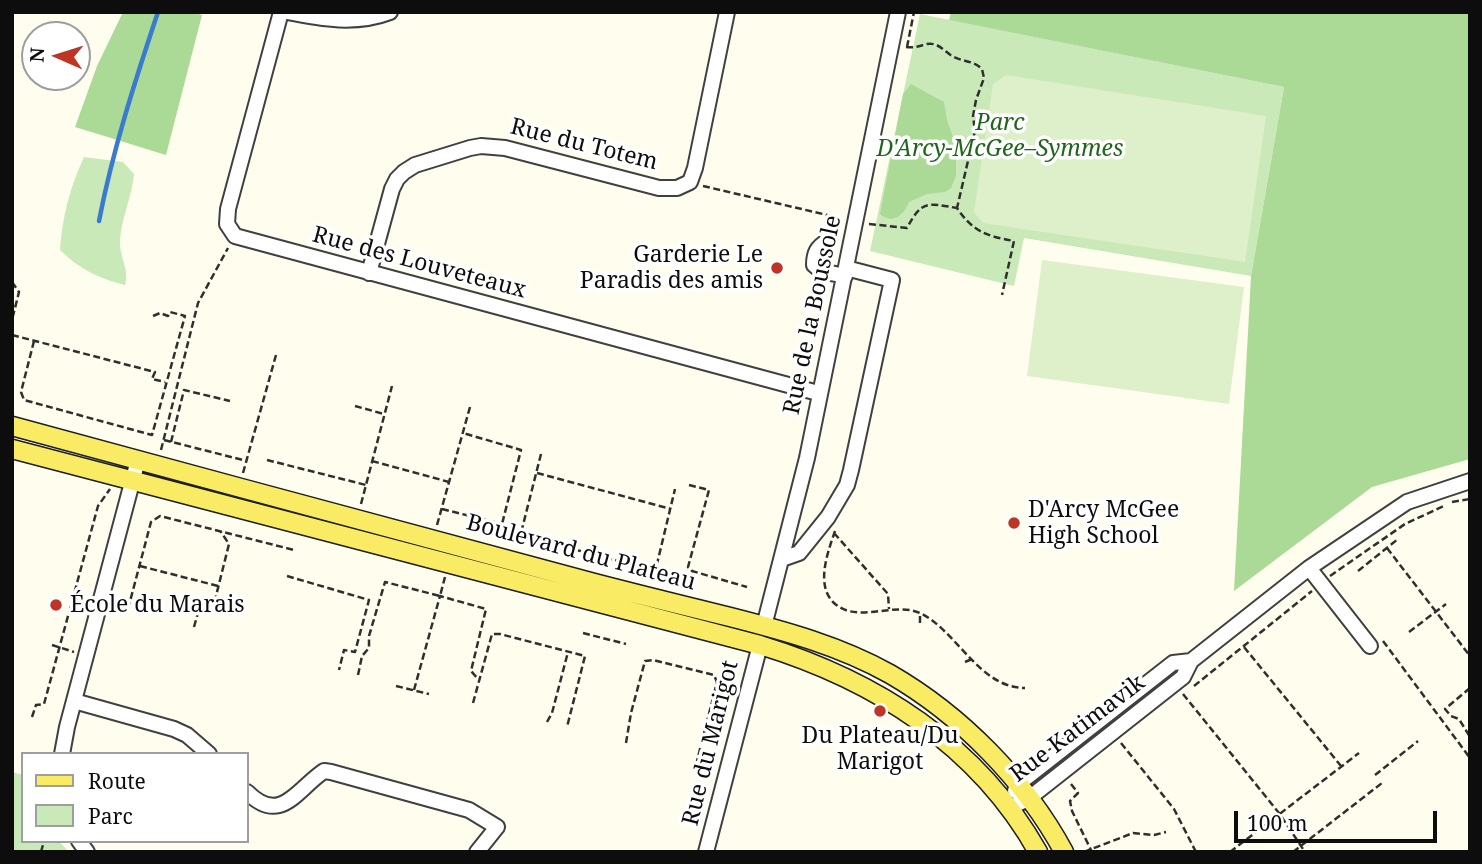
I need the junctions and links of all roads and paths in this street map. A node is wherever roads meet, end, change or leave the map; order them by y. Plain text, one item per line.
1 (281, 12) edge
2 (287, 12) edge
3 (390, 12) edge
4 (727, 12) edge
5 (898, 12) edge
6 (914, 12) edge
7 (892, 44) junction
8 (907, 47) junction
9 (690, 182) junction
10 (957, 208) junction
11 (840, 218) dead end
12 (866, 223) dead end
13 (235, 236) junction
14 (828, 240) dead end
15 (845, 272) junction
16 (369, 273) junction
17 (12, 282) edge
18 (1002, 295) dead end
19 (153, 316) dead end
20 (12, 320) edge
21 (12, 335) edge
22 (34, 341) junction
23 (276, 355) dead end
24 (166, 382) junction
25 (392, 386) dead end
26 (818, 393) junction
27 (230, 401) dead end
28 (355, 406) dead end
29 (470, 407) dead end
30 (384, 414) junction
31 (85, 417) junction
32 (83, 424) dead end
33 (12, 426) edge
34 (463, 433) junction
35 (164, 440) junction
36 (171, 442) junction
37 (12, 449) edge
38 (541, 454) dead end
39 (138, 460) junction
40 (267, 460) dead end
41 (247, 461) junction
42 (372, 461) junction
43 (157, 465) junction
44 (243, 473) dead end
45 (537, 473) junction
46 (133, 481) junction
47 (1470, 481) edge
48 (449, 482) junction
49 (366, 485) junction
50 (690, 485) dead end
51 (110, 489) dead end
52 (675, 489) dead end
53 (1470, 499) edge
54 (360, 504) dead end
55 (442, 509) junction
56 (671, 509) junction
57 (834, 509) junction
58 (437, 525) dead end
59 (221, 532) junction
60 (834, 533) junction
61 (1398, 539) dead end
62 (1387, 548) junction
63 (294, 550) dead end
64 (782, 559) junction
65 (139, 566) junction
66 (1309, 568) junction
67 (1358, 571) dead end
68 (445, 575) dead end
69 (288, 576) dead end
70 (1321, 583) junction
71 (218, 586) junction
72 (747, 587) dead end
73 (440, 596) junction
74 (368, 601) junction
75 (378, 604) junction
76 (1446, 604) dead end
77 (128, 609) dead end
78 (889, 609) junction
79 (1435, 612) junction
80 (920, 613) junction
81 (920, 623) dead end
82 (764, 626) junction
83 (194, 627) dead end
84 (583, 632) dead end
85 (1409, 632) dead end
86 (1375, 640) joint
87 (626, 644) dead end
88 (52, 645) dead end
89 (760, 645) junction
90 (1244, 647) junction
91 (60, 648) junction
92 (74, 652) dead end
93 (568, 652) junction
94 (1470, 656) edge
95 (972, 659) junction
96 (965, 662) dead end
97 (339, 670) dead end
98 (358, 675) dead end
99 (480, 680) junction
100 (396, 686) dead end
101 (1194, 686) dead end
102 (1025, 688) dead end
103 (1470, 688) edge
104 (414, 691) junction
105 (429, 694) dead end
106 (1184, 694) dead end
107 (74, 702) junction
108 (473, 703) dead end
109 (32, 718) dead end
110 (547, 722) dead end
111 (567, 727) dead end
112 (1470, 737) edge
113 (1120, 741) dead end
114 (1418, 741) dead end
115 (626, 743) dead end
116 (62, 752) edge
117 (207, 752) edge
118 (1359, 753) dead end
119 (1470, 758) edge
120 (697, 761) dead end
121 (1341, 766) junction
122 (1376, 775) dead end
123 (1382, 783) dead end
124 (1063, 786) dead end
125 (1023, 792) junction
126 (248, 793) edge
127 (1009, 808) junction
128 (1279, 813) junction
129 (1166, 832) dead end
130 (1300, 846) junction
131 (1091, 850) edge
132 (477, 852) edge
133 (706, 852) edge
134 (1038, 852) edge
135 (1064, 852) edge
136 (1084, 852) edge
137 (1196, 852) edge
138 (1230, 852) edge
139 (1293, 852) edge
140 (1305, 852) edge

1 - 13 street
2 - 3 street
4 - 9 street
5 - 7 street, Rue de la Boussole
6 - 8 path
7 - 8 path
7 - 15 street, Rue de la Boussole
8 - 10 path
9 - 11 path
9 - 16 street, Rue du Totem
10 - 12 path
10 - 18 path
13 - 16 street, Rue des Louveteaux
13 - 35 path
14 - 15 street
15 - 26 street, Rue de la Boussole
15 - 57 street
16 - 26 street, Rue des Louveteaux
17 - 20 path
19 - 24 path
21 - 22 path
22 - 24 path
22 - 31 path
23 - 41 path
24 - 31 path
25 - 30 path
26 - 64 street, Rue de la Boussole
27 - 36 path
28 - 30 path
29 - 34 path
30 - 42 path
31 - 32 path
33 - 39 main road, Boulevard du Plateau
34 - 48 path
34 - 55 path
35 - 36 path
35 - 43 path
36 - 41 path
37 - 46 main road, Boulevard du Plateau
38 - 45 path
39 - 43 main road, Boulevard du Plateau
39 - 46 street
40 - 49 path
41 - 44 path
42 - 48 path
42 - 49 path
43 - 82 main road, Boulevard du Plateau
45 - 56 path
45 - 56 path
46 - 89 main road, Boulevard du Plateau
46 - 107 street
47 - 66 street, Rue Katimavik
48 - 55 path
49 - 54 path
50 - 72 path
51 - 91 path
52 - 56 path
53 - 70 path
55 - 58 path
57 - 60 path
57 - 64 street
59 - 63 path
59 - 65 path
59 - 71 path
60 - 78 path
60 - 78 path
61 - 62 path
62 - 67 path
62 - 79 path
64 - 82 street, Rue de la Boussole
65 - 71 path
65 - 77 path
66 - 70 street
66 - 125 street, Rue Katimavik
68 - 73 path
69 - 74 path
70 - 86 street
70 - 90 path
71 - 83 path
73 - 75 path
73 - 99 path
73 - 104 path
74 - 75 path
74 - 97 path
75 - 98 path
76 - 79 path
78 - 80 path
79 - 85 path
79 - 94 path
80 - 81 path
80 - 95 path
82 - 89 main road
82 - 125 main road, Boulevard du Plateau
84 - 87 path
86 - 119 path
88 - 91 path
89 - 127 main road, Boulevard du Plateau
89 - 133 street, Rue du Marigot
90 - 101 path
90 - 121 path
91 - 92 path
91 - 109 path
93 - 99 path
93 - 110 path
93 - 111 path
95 - 96 path
95 - 102 path
99 - 108 path
100 - 104 path
103 - 112 path
104 - 105 path
106 - 128 path
107 - 116 street
107 - 117 street
113 - 137 path
114 - 122 path
115 - 120 path
118 - 121 path
121 - 128 path
123 - 130 path
124 - 131 path
125 - 127 street, Rue Katimavik
125 - 135 main road, Boulevard du Plateau
126 - 132 street
127 - 134 main road, Boulevard du Plateau
128 - 130 path
128 - 138 path
129 - 131 path
130 - 139 path
130 - 140 path
131 - 136 path

